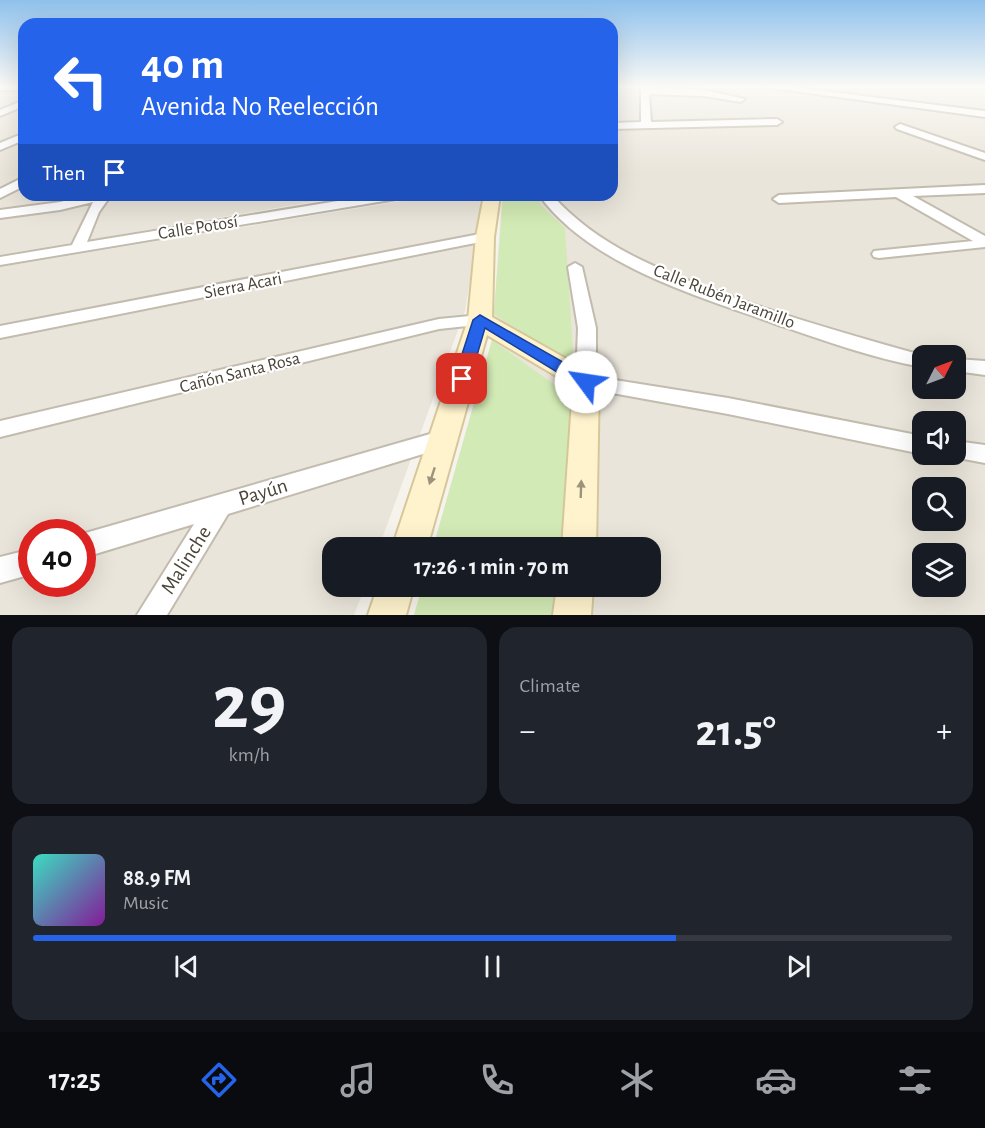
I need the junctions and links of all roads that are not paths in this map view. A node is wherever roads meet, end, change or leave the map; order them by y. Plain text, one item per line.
1 (645, 116) edge
2 (730, 116) edge
3 (777, 122) dead end
4 (737, 124) junction
5 (646, 125) junction
6 (618, 126) edge
7 (900, 128) dead end
8 (18, 139) edge
9 (0, 147) edge
10 (970, 152) junction
11 (985, 152) edge
12 (985, 158) edge
13 (18, 184) edge
14 (985, 189) edge
15 (899, 193) junction
16 (0, 194) edge
17 (779, 199) dead end
18 (80, 201) edge
19 (100, 201) edge
20 (360, 201) edge
21 (491, 201) edge
22 (551, 201) edge
23 (0, 214) edge
24 (485, 237) junction
25 (78, 248) junction
26 (879, 254) dead end
27 (0, 261) edge
28 (575, 267) dead end
29 (480, 320) junction
30 (0, 332) edge
31 (912, 358) edge
32 (966, 366) edge
33 (985, 368) edge
34 (586, 382) junction
35 (0, 429) edge
36 (444, 439) junction
37 (912, 443) edge
38 (966, 451) edge
39 (985, 454) edge
40 (220, 505) junction
41 (413, 537) edge
42 (579, 537) edge
43 (96, 542) edge
44 (18, 565) edge
45 (0, 570) edge
46 (393, 597) edge
47 (574, 597) edge
48 (151, 615) edge
49 (387, 615) edge
50 (572, 615) edge

1 - 5 street
2 - 4 street
3 - 4 street
4 - 5 street
5 - 6 street
7 - 10 street
8 - 9 street
10 - 11 street
10 - 12 street
13 - 16 street
14 - 15 street
15 - 17 street
15 - 26 street
18 - 23 street
19 - 25 street
20 - 25 street, Calle Potosí
21 - 24 street
22 - 31 street, Calle Rubén Jaramillo
24 - 29 street
24 - 30 street, Sierra Acari
25 - 27 street, Calle Potosí
28 - 34 street
29 - 34 street
29 - 35 street, Cañón Santa Rosa
29 - 36 street
32 - 33 street
34 - 37 street
42 -> 34 street
36 - 40 street, Payún
36 -> 41 street
38 - 39 street
40 - 43 street, Payún
40 - 48 street, Malinche
44 - 45 street
46 - 49 street
47 - 50 street

